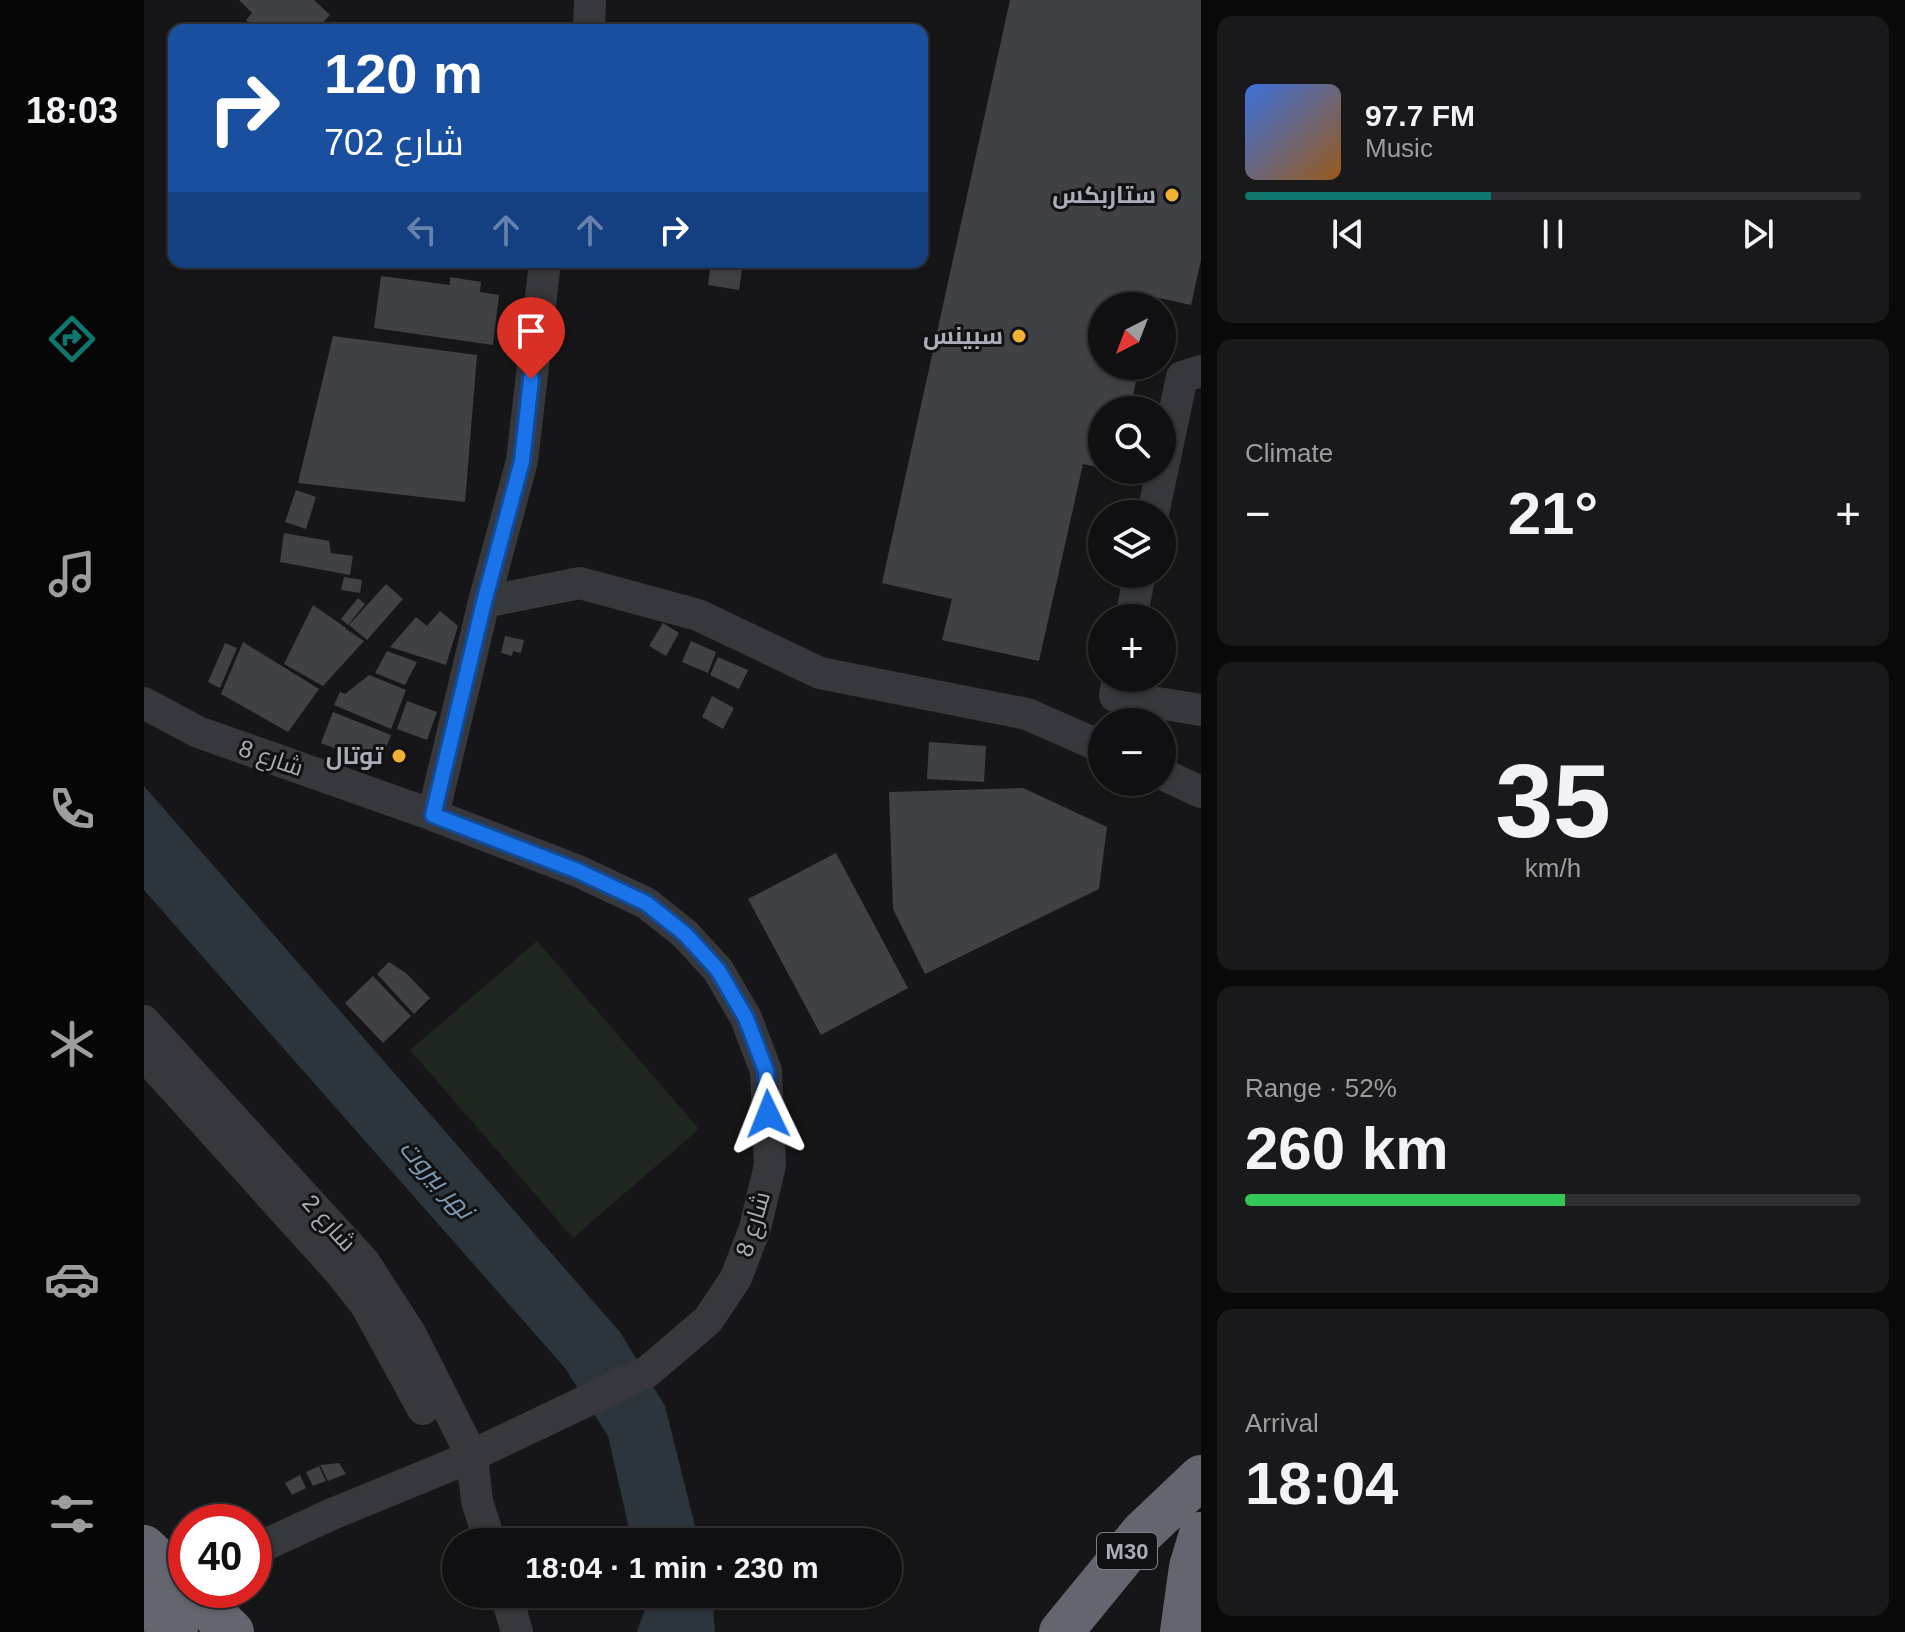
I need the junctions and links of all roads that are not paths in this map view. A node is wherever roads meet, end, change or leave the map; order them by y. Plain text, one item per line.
1 (590, 0) edge
2 (589, 24) edge
3 (544, 268) edge
4 (1201, 371) edge
5 (1156, 500) edge
6 (484, 602) junction
7 (1116, 692) edge
8 (144, 703) edge
9 (1201, 710) edge
10 (1088, 741) edge
11 (1176, 780) edge
12 (1201, 792) edge
13 (433, 815) junction
14 (144, 1021) edge
15 (144, 1055) edge
16 (463, 1460) junction
17 (1201, 1477) edge
18 (486, 1528) edge
19 (1201, 1534) edge
20 (272, 1542) edge
21 (144, 1547) edge
22 (168, 1577) edge
23 (177, 1608) edge
24 (202, 1608) edge
25 (510, 1608) edge
26 (176, 1632) edge
27 (232, 1632) edge
28 (517, 1632) edge
29 (1061, 1632) edge
30 (1182, 1632) edge

1 - 2 street
3 - 6 street
4 - 5 street
6 - 10 street
6 - 13 street
7 - 9 street
8 - 13 street, شارع 8
11 - 12 street
13 - 16 street, شارع 8
14 - 16 street, شارع 2
15 - 16 street, شارع 2
16 - 18 street
16 - 20 street, شارع 8
17 - 29 highway, M30
19 - 30 highway
21 - 22 highway
23 - 26 highway
24 - 27 highway
25 - 28 street

